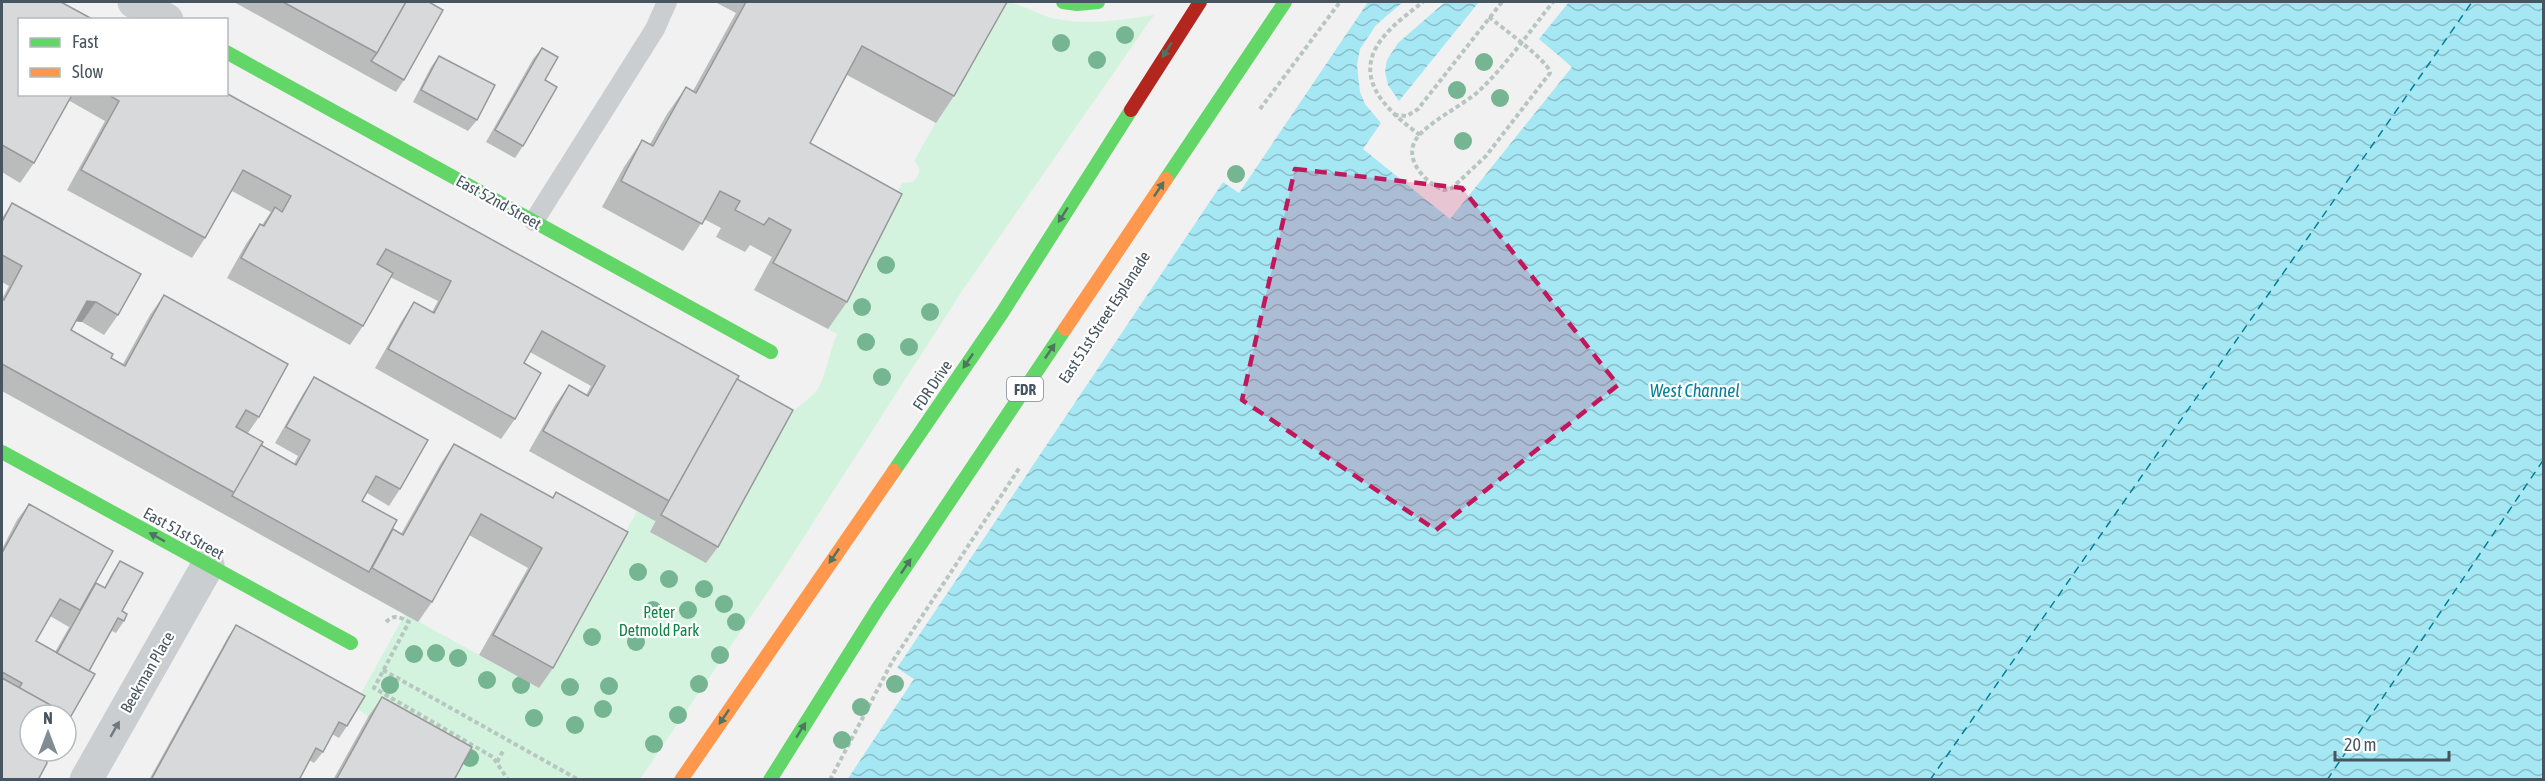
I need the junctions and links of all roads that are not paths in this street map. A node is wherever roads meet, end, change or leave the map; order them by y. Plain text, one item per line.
1 (134, 2) edge
2 (667, 2) edge
3 (1063, 2) edge
4 (1098, 2) edge
5 (1200, 2) edge
6 (1285, 2) edge
7 (163, 18) edge
8 (228, 53) edge
9 (534, 221) junction
10 (771, 352) dead end
11 (2, 452) edge
12 (208, 565) junction
13 (351, 643) dead end
14 (86, 780) edge
15 (681, 780) edge
16 (770, 780) edge

1 - 7 street
2 - 9 lane
3 - 4 main road
5 -> 15 main road, FDR Drive
16 -> 6 main road, FDR
8 - 9 main road, East 52nd Street
9 - 10 main road, East 52nd Street
12 -> 11 main road, East 51st Street
12 - 13 main road, East 51st Street
14 -> 12 street, Beekman Place

